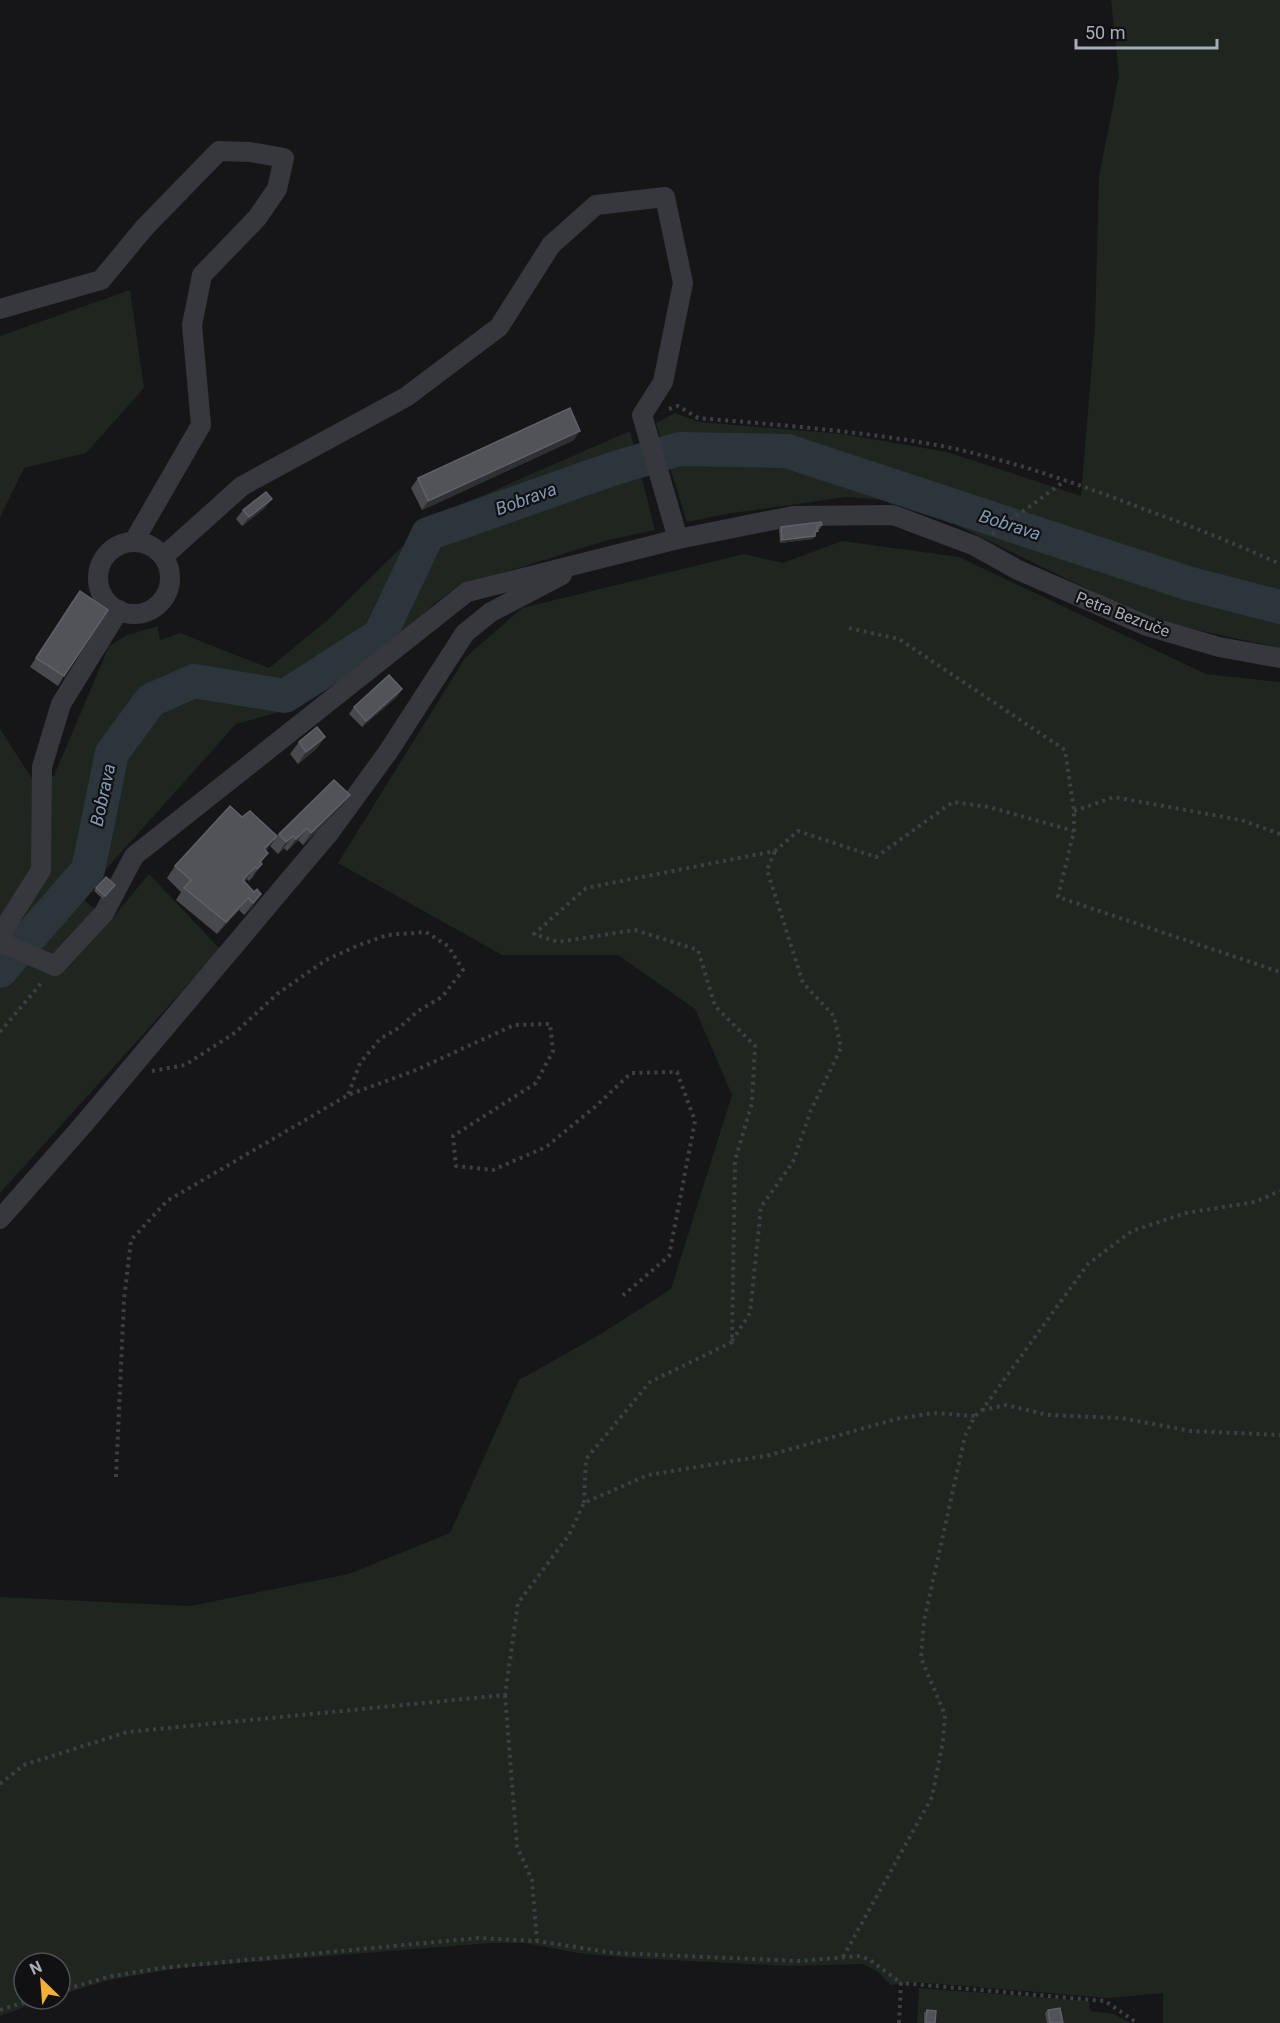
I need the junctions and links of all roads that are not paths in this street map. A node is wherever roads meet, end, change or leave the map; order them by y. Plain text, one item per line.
1 (0, 309) edge
2 (678, 539) junction
3 (134, 541) junction
4 (164, 556) junction
5 (586, 562) junction
6 (119, 610) junction
7 (1280, 658) edge
8 (1, 940) edge
9 (0, 1218) edge

1 - 3 street
2 - 4 street
2 - 5 street, Petra Bezruče
2 - 7 street, Petra Bezruče
3 - 4 street
3 - 6 street
4 - 6 street
5 - 8 street
5 - 9 street
6 - 8 street

